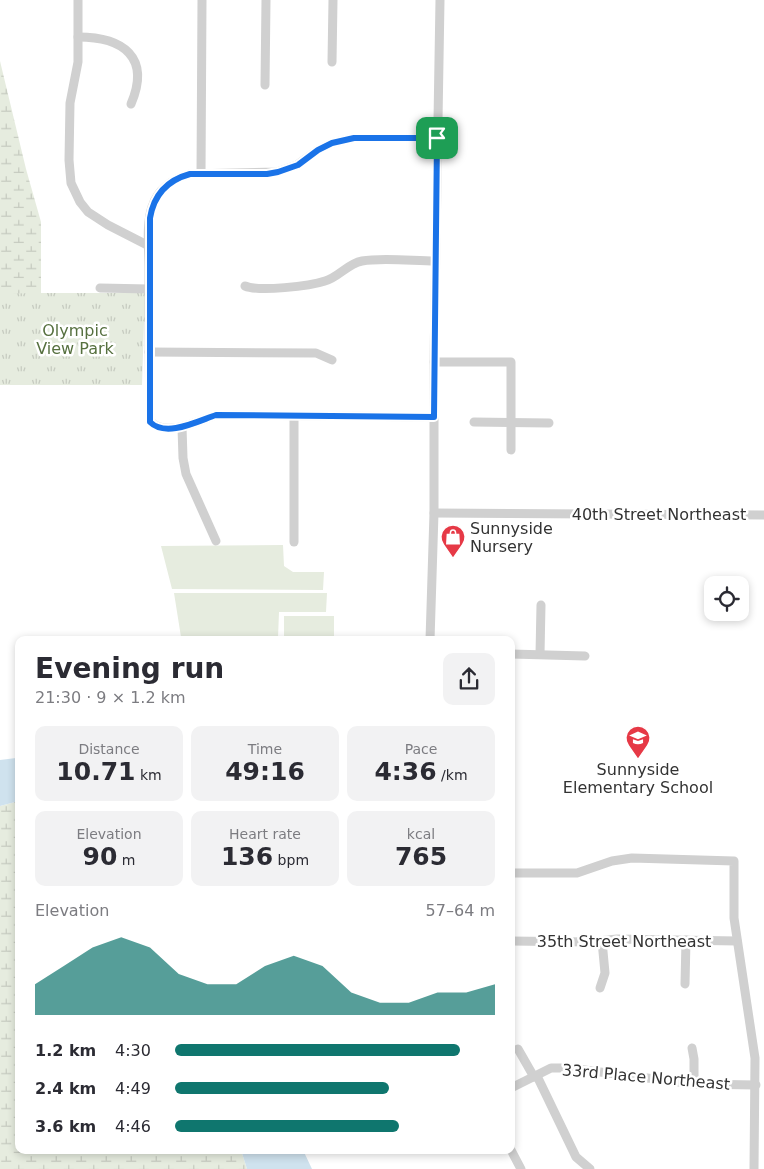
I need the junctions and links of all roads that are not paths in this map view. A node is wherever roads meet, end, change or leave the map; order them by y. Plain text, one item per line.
1 (78, 0) edge
2 (202, 0) edge
3 (266, 0) edge
4 (333, 0) edge
5 (440, 0) edge
6 (78, 37) junction
7 (332, 62) dead end
8 (265, 85) dead end
9 (131, 104) dead end
10 (437, 138) junction
11 (201, 174) junction
12 (150, 246) junction
13 (435, 261) junction
14 (245, 286) dead end
15 (100, 288) dead end
16 (149, 289) junction
17 (149, 352) junction
18 (332, 360) dead end
19 (434, 362) junction
20 (294, 416) junction
21 (434, 417) junction
22 (474, 422) dead end
23 (511, 422) junction
24 (549, 423) dead end
25 (182, 427) junction
26 (511, 450) dead end
27 (434, 513) junction
28 (764, 515) edge
29 (216, 541) dead end
30 (294, 542) dead end
31 (541, 605) dead end
32 (430, 636) edge
33 (515, 654) edge
34 (540, 654) junction
35 (585, 656) dead end
36 (515, 873) edge
37 (686, 940) junction
38 (515, 941) edge
39 (602, 941) junction
40 (737, 941) junction
41 (685, 984) dead end
42 (600, 988) dead end
43 (518, 1048) dead end
44 (692, 1048) dead end
45 (535, 1076) junction
46 (694, 1084) junction
47 (756, 1085) junction
48 (515, 1086) edge
49 (513, 1154) edge
50 (521, 1169) edge
51 (590, 1169) edge
52 (754, 1169) edge

1 - 6 street
2 - 11 street
3 - 8 street
4 - 7 street
5 - 10 street
6 - 9 street
6 - 12 street
10 - 11 street
10 - 13 street
11 - 12 street
12 - 16 street
13 - 14 street
13 - 19 street
15 - 16 street
16 - 17 street
17 - 18 street
17 - 25 street
19 - 21 street
19 - 23 street
20 - 21 street
20 - 25 street
20 - 30 street
21 - 27 street
22 - 23 street
23 - 24 street
23 - 26 street
25 - 29 street
27 - 28 street, 40th Street Northeast
27 - 32 street
31 - 34 street
33 - 34 street
34 - 35 street
36 - 40 street
37 - 39 street, 35th Street Northeast
37 - 40 street, 35th Street Northeast
37 - 41 street
38 - 39 street, 35th Street Northeast
39 - 42 street
40 - 47 street
43 - 45 street
44 - 46 street
45 - 46 street, 33rd Place Northeast
45 - 48 street, 33rd Place Northeast
45 - 51 street
46 - 47 street, 33rd Place Northeast
47 - 52 street
49 - 50 street

